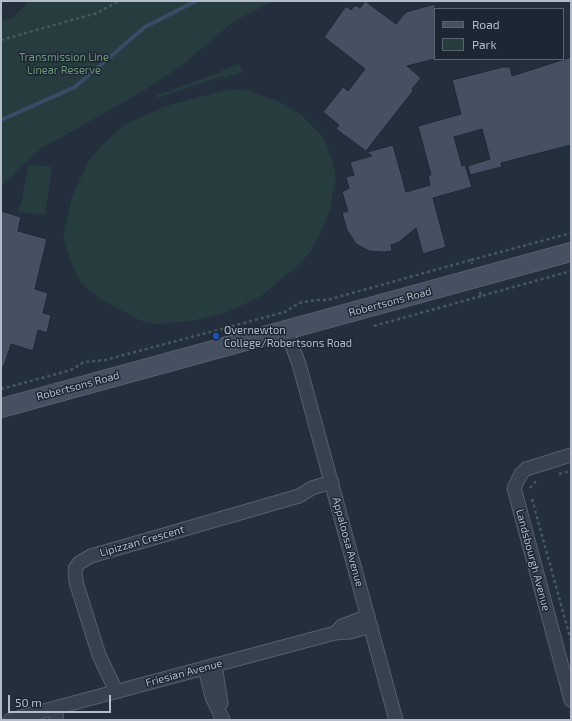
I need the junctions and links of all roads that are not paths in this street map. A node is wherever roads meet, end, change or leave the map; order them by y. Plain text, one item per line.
1 (571, 252) edge
2 (291, 329) junction
3 (1, 408) edge
4 (571, 455) edge
5 (333, 486) junction
6 (370, 621) junction
7 (210, 666) junction
8 (111, 692) junction
9 (571, 700) edge
10 (50, 715) edge
11 (222, 718) edge
12 (10, 720) edge
13 (396, 720) edge

1 - 2 street, Robertsons Road
2 - 3 street, Robertsons Road
2 - 5 street, Appaloosa Avenue
4 - 9 street, Landsbourgh Avenue
5 - 6 street, Appaloosa Avenue
5 - 8 street, Lipizzan Crescent
6 - 7 street, Friesian Avenue
6 - 13 street, Appaloosa Avenue
7 - 8 street, Friesian Avenue
7 - 11 street
8 - 10 street, Friesian Avenue
10 - 12 street, Friesian Avenue

